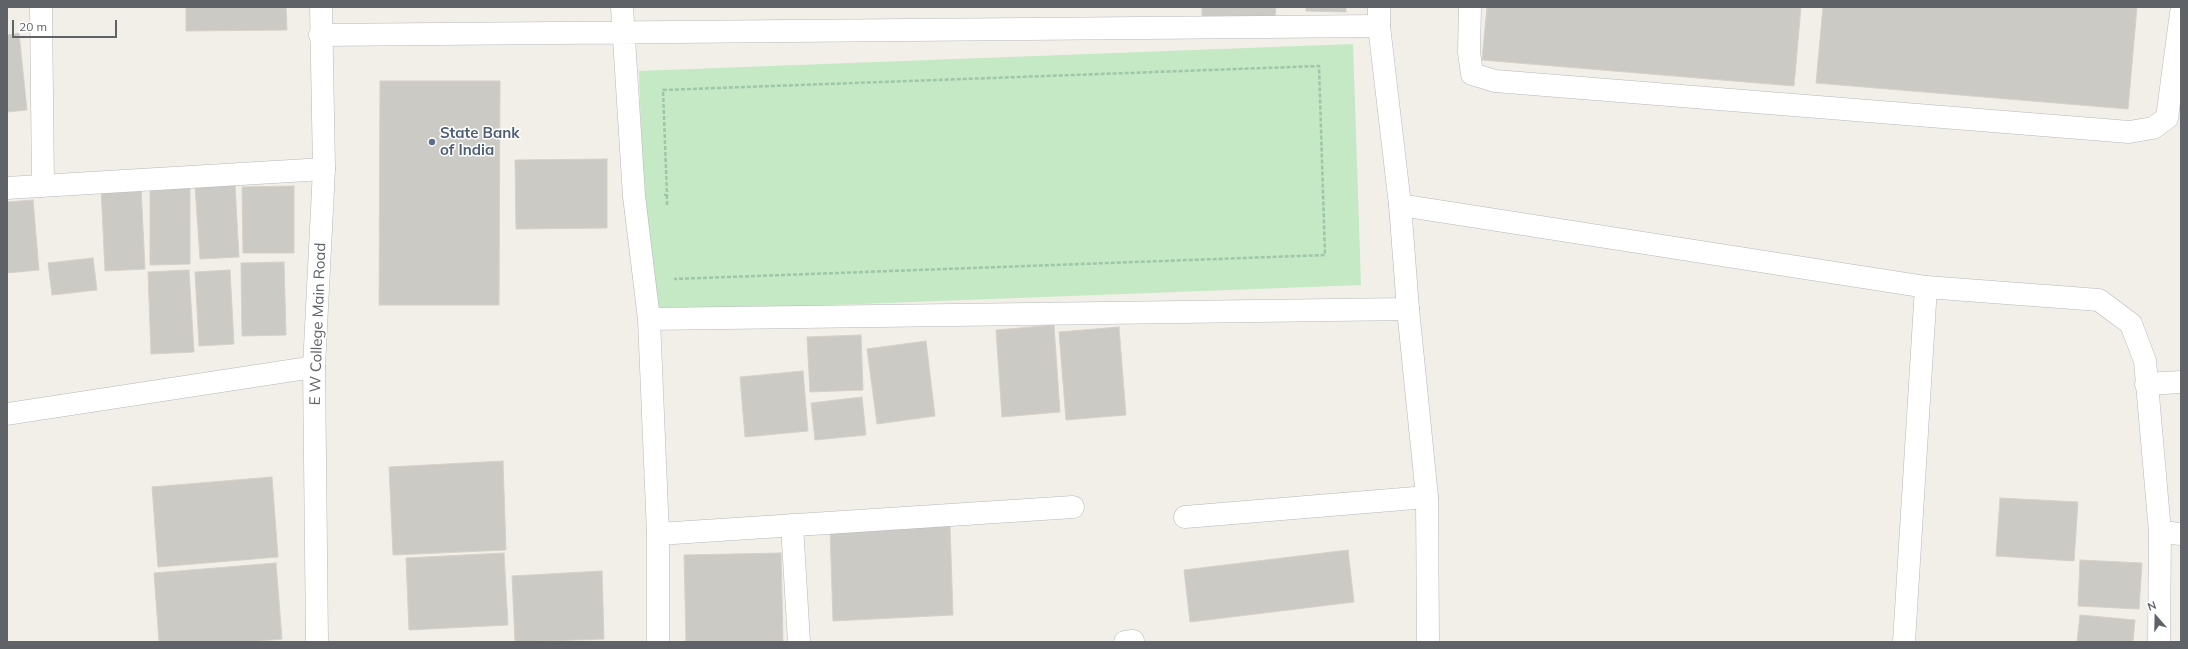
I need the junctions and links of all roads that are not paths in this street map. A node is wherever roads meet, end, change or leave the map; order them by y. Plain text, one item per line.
1 (41, 7) edge
2 (320, 7) edge
3 (622, 7) edge
4 (1470, 7) edge
5 (2181, 13) edge
6 (1379, 16) edge
7 (623, 33) junction
8 (320, 35) junction
9 (324, 169) junction
10 (43, 186) junction
11 (7, 188) edge
12 (1400, 205) junction
13 (1926, 287) junction
14 (1408, 308) junction
15 (649, 319) junction
16 (314, 367) junction
17 (2181, 382) edge
18 (2146, 384) junction
19 (7, 414) edge
20 (1427, 497) junction
21 (1073, 507) dead end
22 (1185, 517) dead end
23 (792, 524) junction
24 (2171, 533) edge
25 (658, 534) junction
26 (318, 642) edge
27 (658, 642) edge
28 (799, 642) edge
29 (1125, 642) edge
30 (1133, 642) edge
31 (1428, 642) edge
32 (1904, 642) edge
33 (2159, 642) edge

1 - 10 street
2 - 8 street, E W College Main Road
3 - 7 street
4 - 5 street
6 - 7 street
6 - 12 street
7 - 8 street
7 - 15 street
8 - 9 street, E W College Main Road
9 - 10 street
9 - 16 street, E W College Main Road
10 - 11 street
12 - 13 street
12 - 14 street
13 - 18 street
13 - 32 street
14 - 15 street
14 - 20 street
15 - 25 street
16 - 19 street
16 - 26 street, E W College Main Road
17 - 18 street
18 - 24 street
20 - 22 street
20 - 31 street
21 - 23 street
23 - 25 street
23 - 28 street
24 - 33 street
25 - 27 street
29 - 30 street

